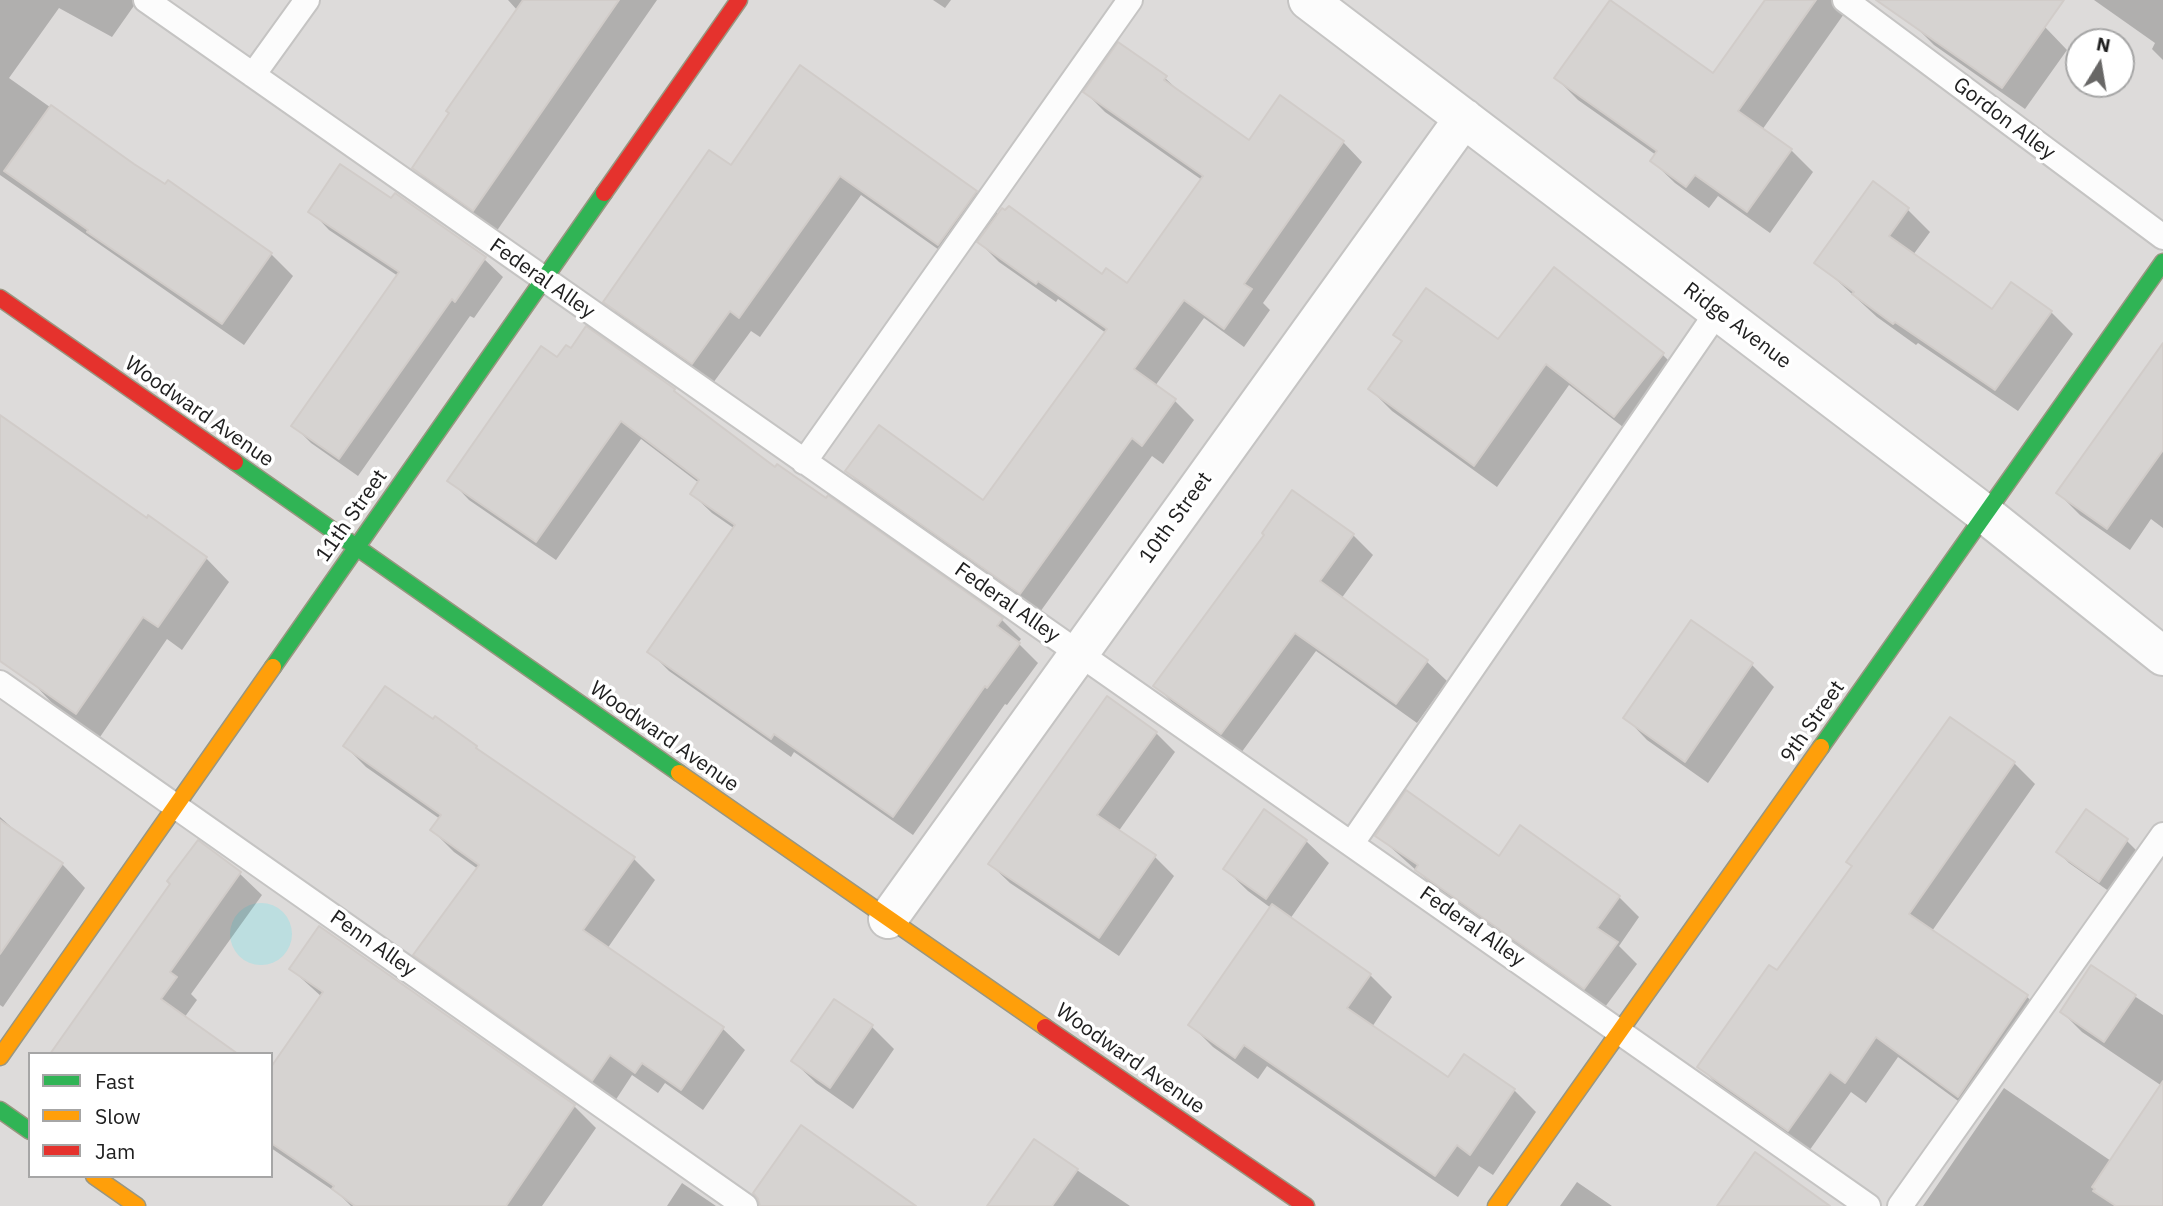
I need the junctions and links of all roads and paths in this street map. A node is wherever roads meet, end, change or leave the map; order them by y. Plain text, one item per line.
1 (146, 0) edge
2 (307, 0) edge
3 (739, 0) edge
4 (1130, 0) edge
5 (1308, 0) edge
6 (1845, 0) edge
7 (253, 75) junction
8 (1464, 118) junction
9 (2163, 237) edge
10 (2163, 262) edge
11 (543, 280) junction
12 (0, 298) edge
13 (1718, 311) junction
14 (804, 462) junction
15 (1985, 514) junction
16 (356, 548) junction
17 (1079, 653) junction
18 (2163, 656) edge
19 (0, 683) edge
20 (176, 806) junction
21 (2163, 835) edge
22 (1352, 844) junction
23 (888, 919) junction
24 (1620, 1031) junction
25 (0, 1057) edge
26 (0, 1110) edge
27 (28, 1130) edge
28 (97, 1178) edge
29 (136, 1206) edge
30 (745, 1206) edge
31 (1306, 1206) edge
32 (1496, 1206) edge
33 (1868, 1206) edge
34 (1900, 1206) edge

1 - 7 lane, Federal Alley
2 - 7 lane
3 - 11 street, 11th Street
4 - 14 lane
5 - 8 street, Ridge Avenue
6 - 9 lane, Gordon Alley
7 - 11 lane, Federal Alley
8 - 13 street, Ridge Avenue
8 - 17 street, 10th Street
10 - 15 street, 9th Street
11 - 14 lane, Federal Alley
11 - 16 street, 11th Street
12 - 16 street, Woodward Avenue
13 - 15 street, Ridge Avenue
13 - 22 lane
14 - 17 lane, Federal Alley
15 - 18 street, Ridge Avenue
15 - 24 street, 9th Street
16 - 20 street, 11th Street
16 - 23 street, Woodward Avenue
17 - 22 lane, Federal Alley
17 - 23 street, 10th Street
19 - 20 lane, Penn Alley
20 - 25 street, 11th Street
20 - 30 lane, Penn Alley
21 - 34 lane
22 - 24 lane, Federal Alley
23 - 31 street, Woodward Avenue
24 - 32 street, 9th Street
24 - 33 lane, Federal Alley
26 - 27 street
28 - 29 street

